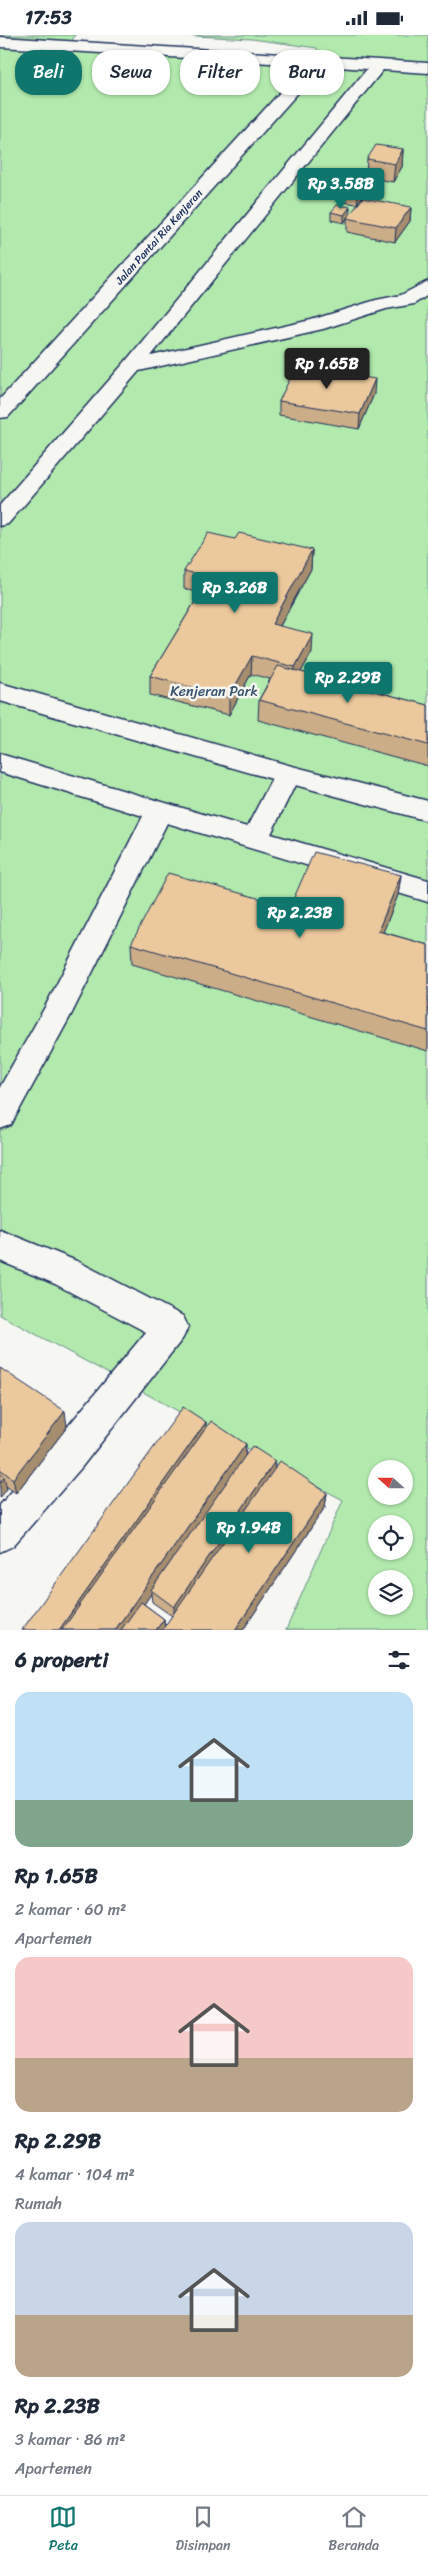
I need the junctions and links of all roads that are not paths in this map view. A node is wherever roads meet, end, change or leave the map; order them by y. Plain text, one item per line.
1 (73, 40) edge
2 (0, 42) edge
3 (270, 58) edge
4 (344, 63) edge
5 (379, 65) junction
6 (428, 68) edge
7 (287, 95) edge
8 (428, 287) edge
9 (132, 366) junction
10 (0, 412) edge
11 (0, 519) edge
12 (0, 692) edge
13 (0, 763) edge
14 (288, 774) junction
15 (159, 811) junction
16 (428, 811) edge
17 (254, 839) junction
18 (428, 891) edge
19 (0, 1117) edge
20 (0, 1245) edge
21 (0, 1533) edge

1 - 2 street
1 - 3 street
4 - 5 street
5 - 6 street
5 - 9 street
7 - 10 street, Jalan Pantai Ria Kenjeran
8 - 9 street
9 - 11 street
12 - 14 street
13 - 15 street
14 - 16 street
14 - 17 street
15 - 17 street
15 - 19 street
17 - 18 street
20 - 21 street

